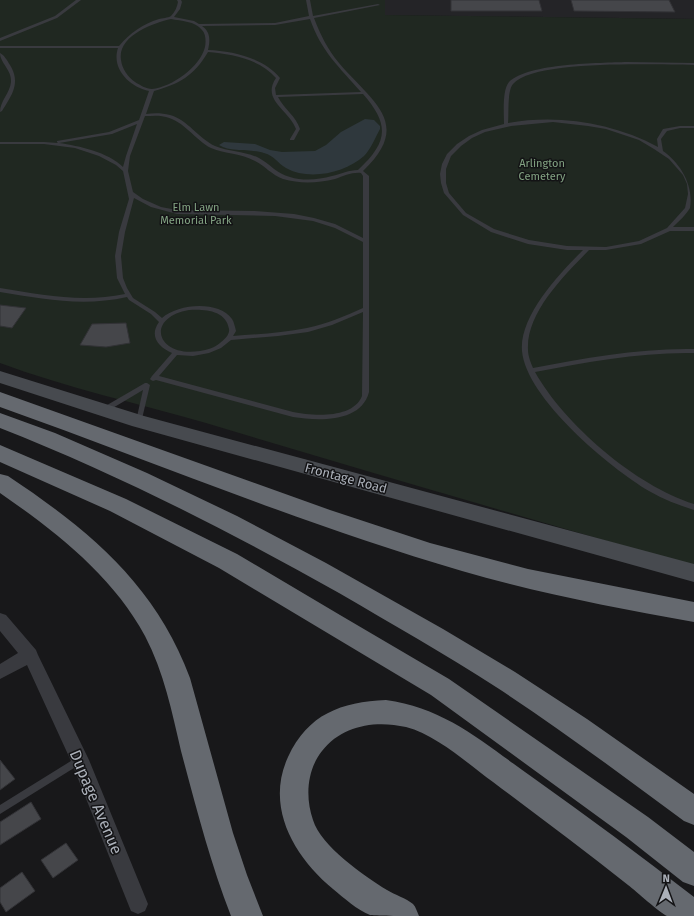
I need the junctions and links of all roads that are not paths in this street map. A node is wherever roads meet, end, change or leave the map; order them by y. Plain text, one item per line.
1 (78, 0) edge
2 (179, 0) edge
3 (308, 0) edge
4 (378, 5) dead end
5 (312, 17) junction
6 (171, 18) junction
7 (199, 25) junction
8 (0, 40) edge
9 (0, 47) edge
10 (121, 47) junction
11 (207, 51) junction
12 (0, 54) edge
13 (694, 64) edge
14 (152, 90) junction
15 (363, 93) junction
16 (275, 96) junction
17 (0, 111) edge
18 (141, 118) junction
19 (506, 125) junction
20 (694, 127) edge
21 (292, 139) dead end
22 (0, 143) edge
23 (44, 143) junction
24 (661, 150) junction
25 (125, 171) junction
26 (360, 171) junction
27 (132, 193) junction
28 (669, 229) junction
29 (694, 230) edge
30 (366, 242) junction
31 (586, 250) junction
32 (0, 290) edge
33 (128, 295) junction
34 (366, 309) junction
35 (162, 322) junction
36 (229, 338) junction
37 (694, 351) edge
38 (176, 352) junction
39 (530, 370) junction
40 (0, 377) edge
41 (154, 377) junction
42 (147, 386) junction
43 (0, 400) edge
44 (104, 410) junction
45 (0, 420) edge
46 (139, 421) junction
47 (0, 453) edge
48 (0, 482) edge
49 (694, 507) edge
50 (694, 573) edge
51 (694, 612) edge
52 (0, 620) edge
53 (30, 655) junction
54 (0, 672) edge
55 (80, 760) junction
56 (0, 810) edge
57 (694, 811) edge
58 (694, 872) edge
59 (138, 904) dead end
60 (247, 916) edge
61 (403, 916) edge
62 (693, 916) edge

1 - 8 lane
2 - 6 lane
3 - 5 lane
4 - 5 lane
5 - 7 lane
5 - 15 lane
6 - 7 lane
6 - 10 lane
7 - 11 lane
9 - 10 lane
10 - 14 lane
11 - 14 lane
11 - 16 lane
12 - 17 lane
13 - 19 lane
14 - 18 lane
15 - 16 lane
15 - 26 lane
16 - 21 lane
18 - 23 lane
18 - 25 lane
18 - 26 lane
19 - 24 lane
19 - 31 lane
20 - 24 lane
22 - 23 lane
23 - 25 lane
24 - 28 lane
25 - 27 lane
26 - 30 lane
27 - 30 lane
27 - 33 lane
28 - 29 lane
28 - 31 lane
30 - 34 lane
31 - 39 lane
32 - 33 lane
33 - 35 lane
34 - 36 lane
34 - 41 lane
35 - 36 lane
35 - 38 lane
36 - 38 lane
37 - 39 lane
38 - 41 lane
39 - 49 lane
40 - 44 street, Frontage Road
41 - 42 lane
42 - 44 lane
42 - 46 lane
43 - 51 highway
44 - 46 street, Frontage Road
45 - 57 highway
46 - 50 street, Frontage Road
47 - 58 highway
48 - 60 highway
52 - 53 street
53 - 54 street
53 - 55 street, Dupage Avenue
55 - 56 lane
55 - 59 street, Dupage Avenue
61 - 62 highway

